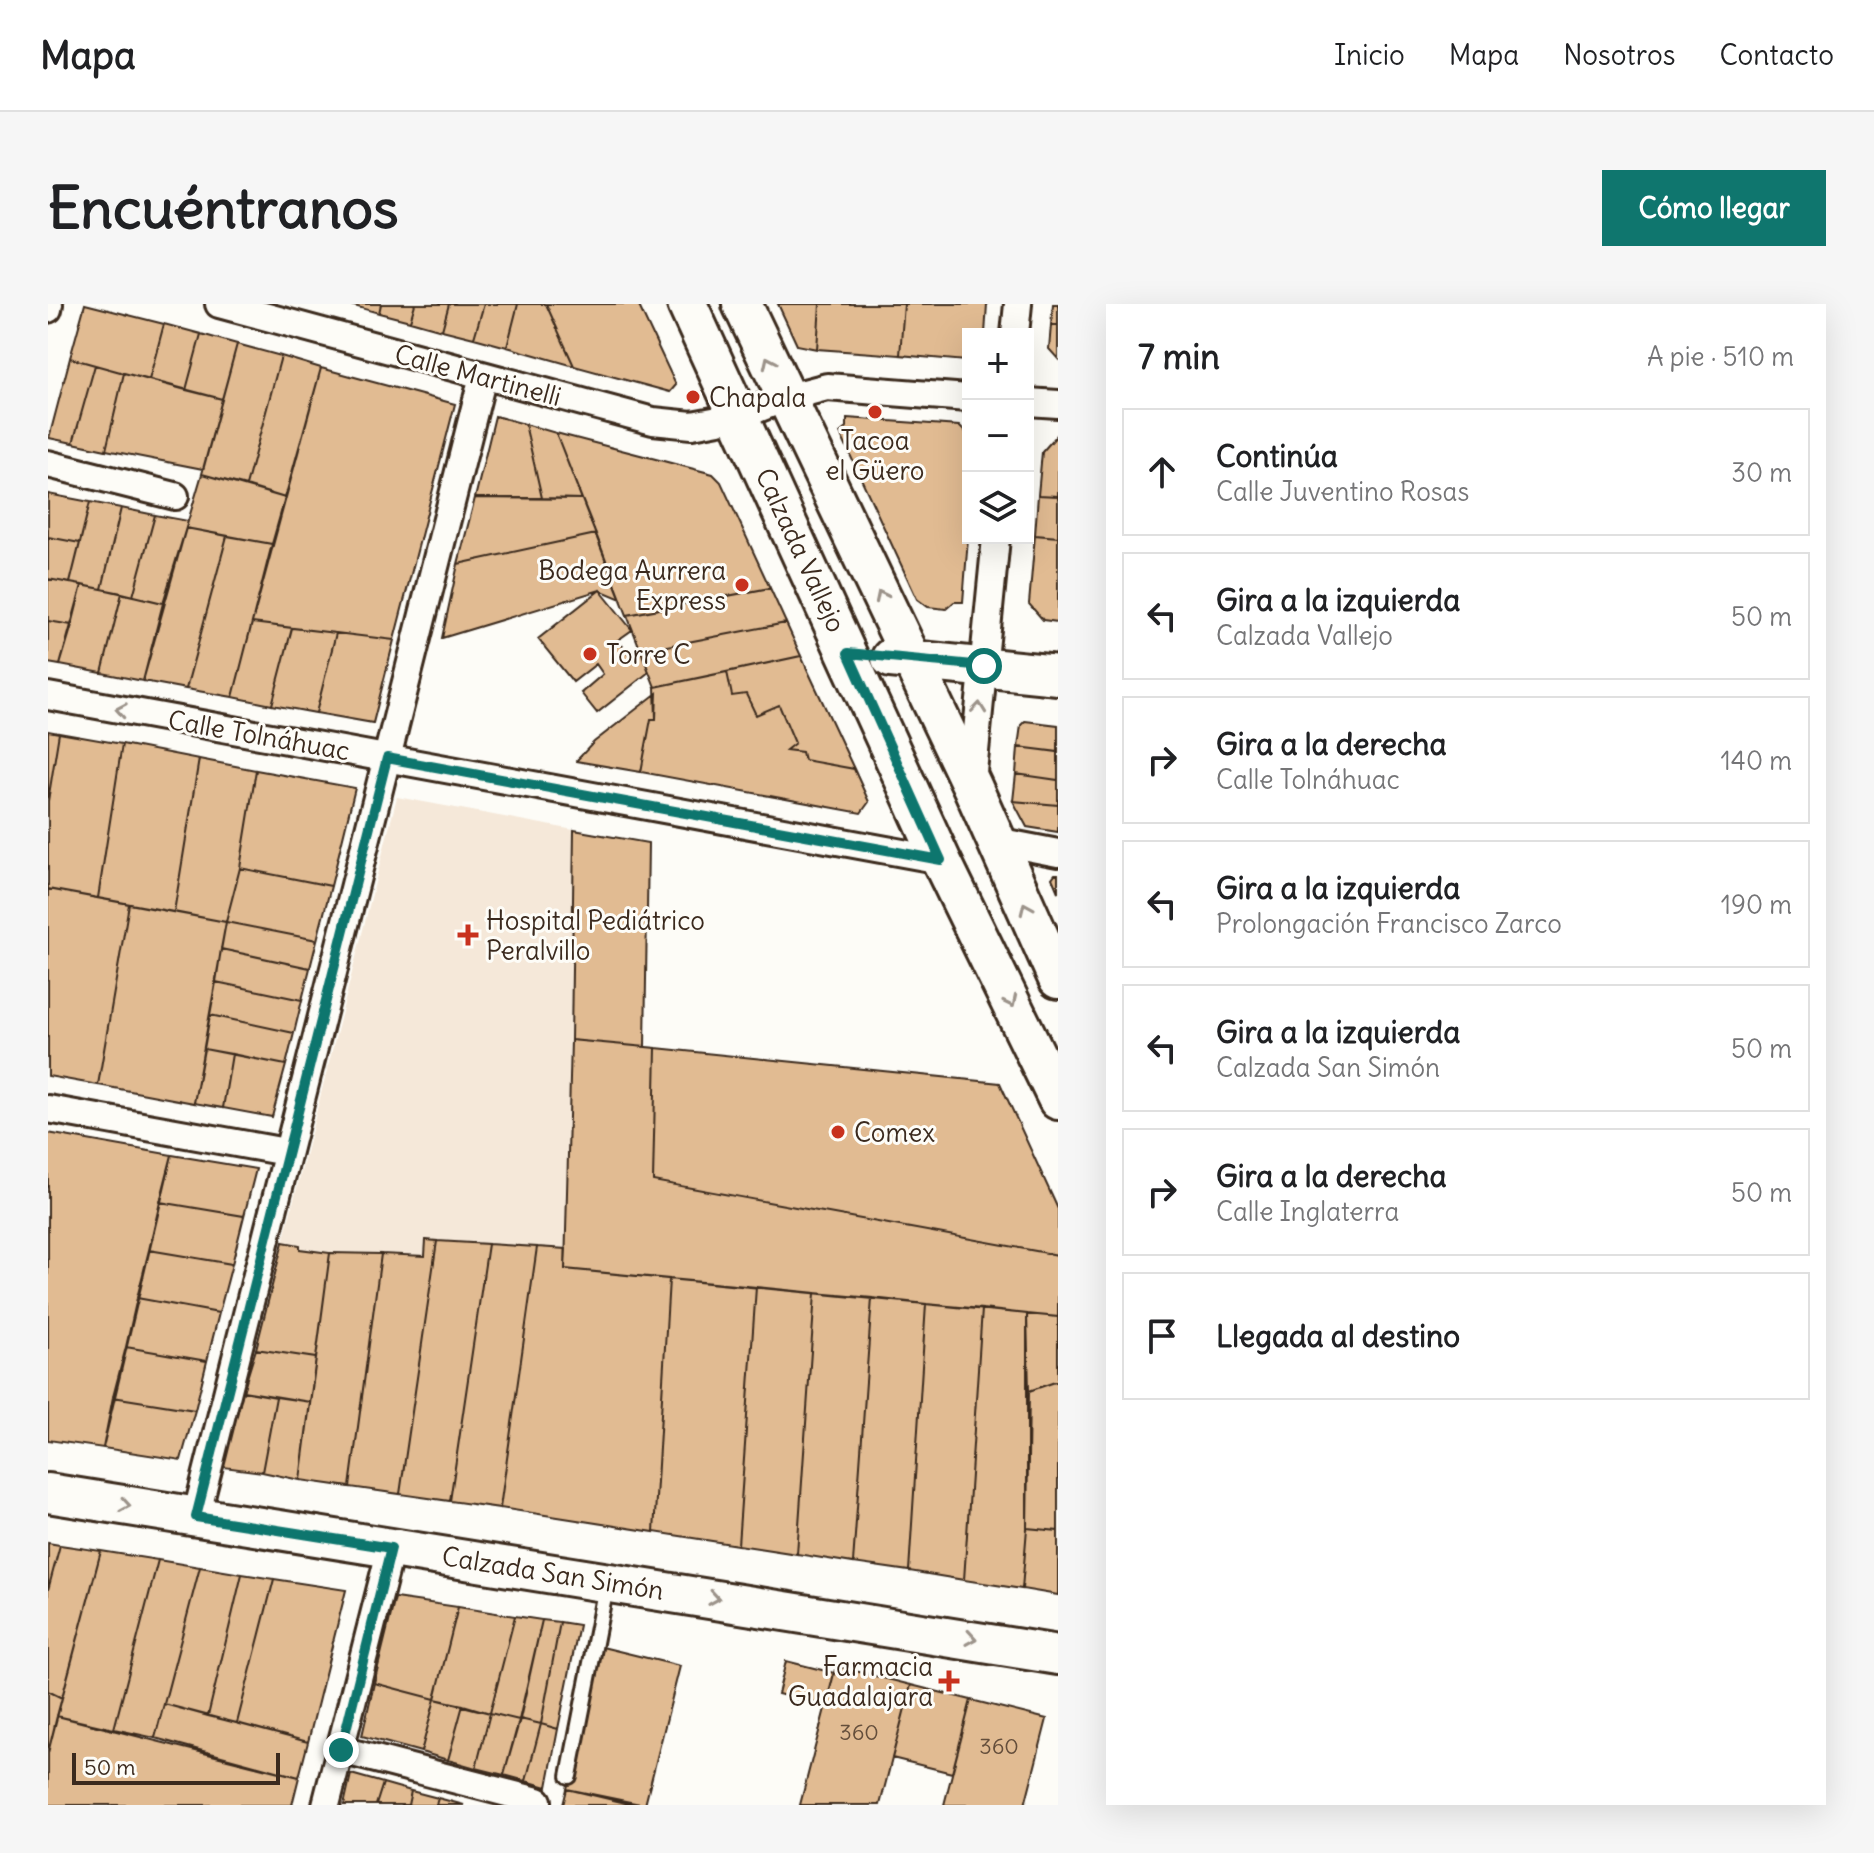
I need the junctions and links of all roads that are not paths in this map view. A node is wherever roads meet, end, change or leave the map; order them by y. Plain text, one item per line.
1 (219, 304) edge
2 (687, 304) edge
3 (742, 304) edge
4 (1018, 304) edge
5 (1016, 328) edge
6 (483, 376) junction
7 (785, 398) junction
8 (962, 398) edge
9 (1034, 402) edge
10 (1058, 404) edge
11 (740, 416) junction
12 (48, 464) edge
13 (175, 496) dead end
14 (995, 544) edge
15 (848, 653) junction
16 (911, 660) junction
17 (984, 666) junction
18 (1058, 675) edge
19 (48, 696) edge
20 (387, 758) junction
21 (972, 786) junction
22 (996, 841) junction
23 (1058, 853) edge
24 (941, 860) junction
25 (1058, 979) edge
26 (1049, 1065) edge
27 (1058, 1100) edge
28 (48, 1109) edge
29 (286, 1152) junction
30 (48, 1493) edge
31 (196, 1517) junction
32 (391, 1548) junction
33 (607, 1581) junction
34 (1058, 1655) edge
35 (341, 1750) junction
36 (569, 1776) dead end
37 (538, 1801) dead end
38 (326, 1805) edge

1 - 6 street, Calle Martinelli
2 - 11 street, Calzada Vallejo
7 -> 3 street, Calzada Vallejo
4 - 5 street
6 - 11 street, Calle Martinelli
6 - 20 street
7 - 8 street, Calle Martinelli
7 - 11 street, Calle Martinelli
16 -> 7 street, Calzada Vallejo
9 - 10 street
11 - 15 street, Calzada Vallejo
12 - 13 street
14 - 17 street
15 - 16 street
15 - 24 street, Calzada Vallejo
16 - 17 street
16 - 21 street, Calzada Vallejo
17 - 18 street
21 -> 17 street
20 -> 19 street, Calle Tolnáhuac
20 - 24 street, Calle Tolnáhuac
20 - 29 street
21 - 22 street, Calzada Vallejo
22 - 23 street
25 -> 22 street, Calzada Vallejo
24 -> 26 street, Calzada Vallejo
26 - 27 street, Calzada Vallejo
28 - 29 street
29 - 31 street
30 -> 31 street, Calzada San Simón
31 - 32 street, Calzada San Simón
32 - 33 street, Calzada San Simón
32 - 35 street
33 -> 34 street, Calzada San Simón
33 - 36 lane
35 - 37 street
35 - 38 street

